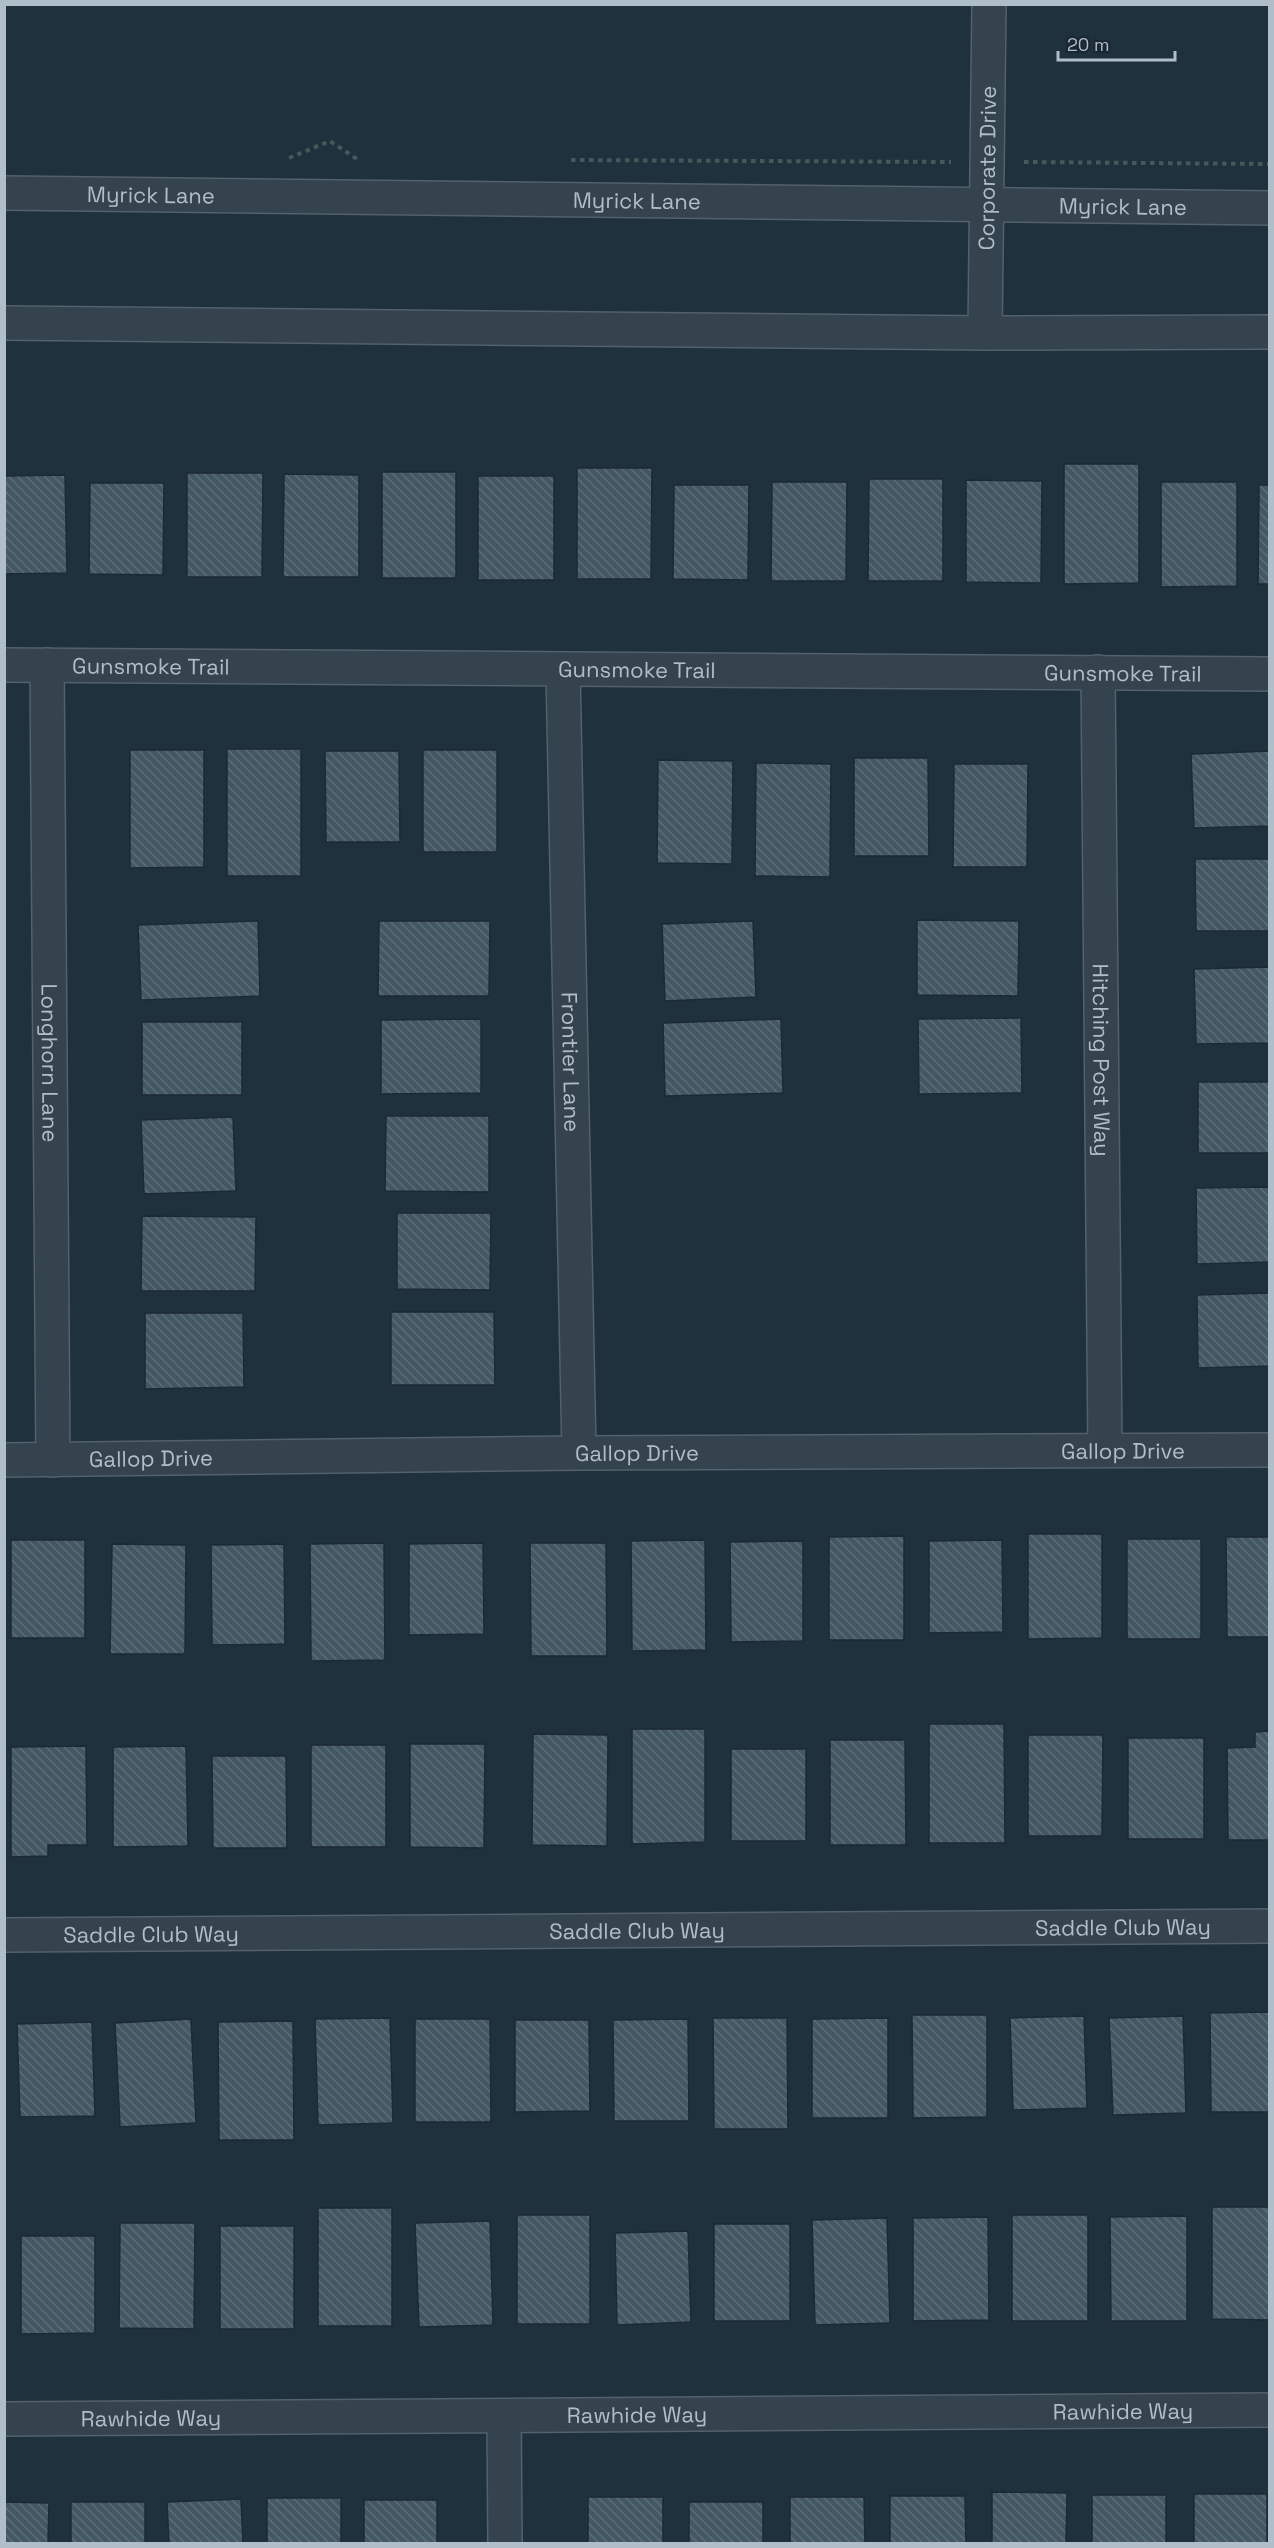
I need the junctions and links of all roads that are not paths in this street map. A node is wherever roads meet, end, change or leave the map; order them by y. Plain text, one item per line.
1 (989, 4) edge
2 (4, 193) edge
3 (986, 204) junction
4 (1269, 208) edge
5 (4, 323) edge
6 (1269, 332) edge
7 (985, 333) junction
8 (4, 664) edge
9 (47, 665) junction
10 (564, 670) junction
11 (1098, 672) junction
12 (1269, 674) edge
13 (1105, 1450) junction
14 (1269, 1450) edge
15 (579, 1452) junction
16 (4, 1460) edge
17 (53, 1460) junction
18 (1269, 1926) edge
19 (4, 1935) edge
20 (1269, 2410) edge
21 (504, 2416) junction
22 (4, 2419) edge
23 (505, 2544) edge

1 - 3 street, Corporate Drive
2 - 3 street, Myrick Lane
3 - 4 street, Myrick Lane
3 - 7 street, Corporate Drive
5 - 7 street
6 - 7 street
8 - 9 street, Gunsmoke Trail
9 - 10 street, Gunsmoke Trail
9 - 17 street, Longhorn Lane
10 - 11 street, Gunsmoke Trail
10 - 15 street, Frontier Lane
11 - 12 street, Gunsmoke Trail
11 - 13 street, Hitching Post Way
13 - 14 street, Gallop Drive
13 - 15 street, Gallop Drive
15 - 17 street, Gallop Drive
16 - 17 street, Gallop Drive
18 - 19 street, Saddle Club Way
20 - 21 street, Rawhide Way
21 - 22 street, Rawhide Way
21 - 23 street

